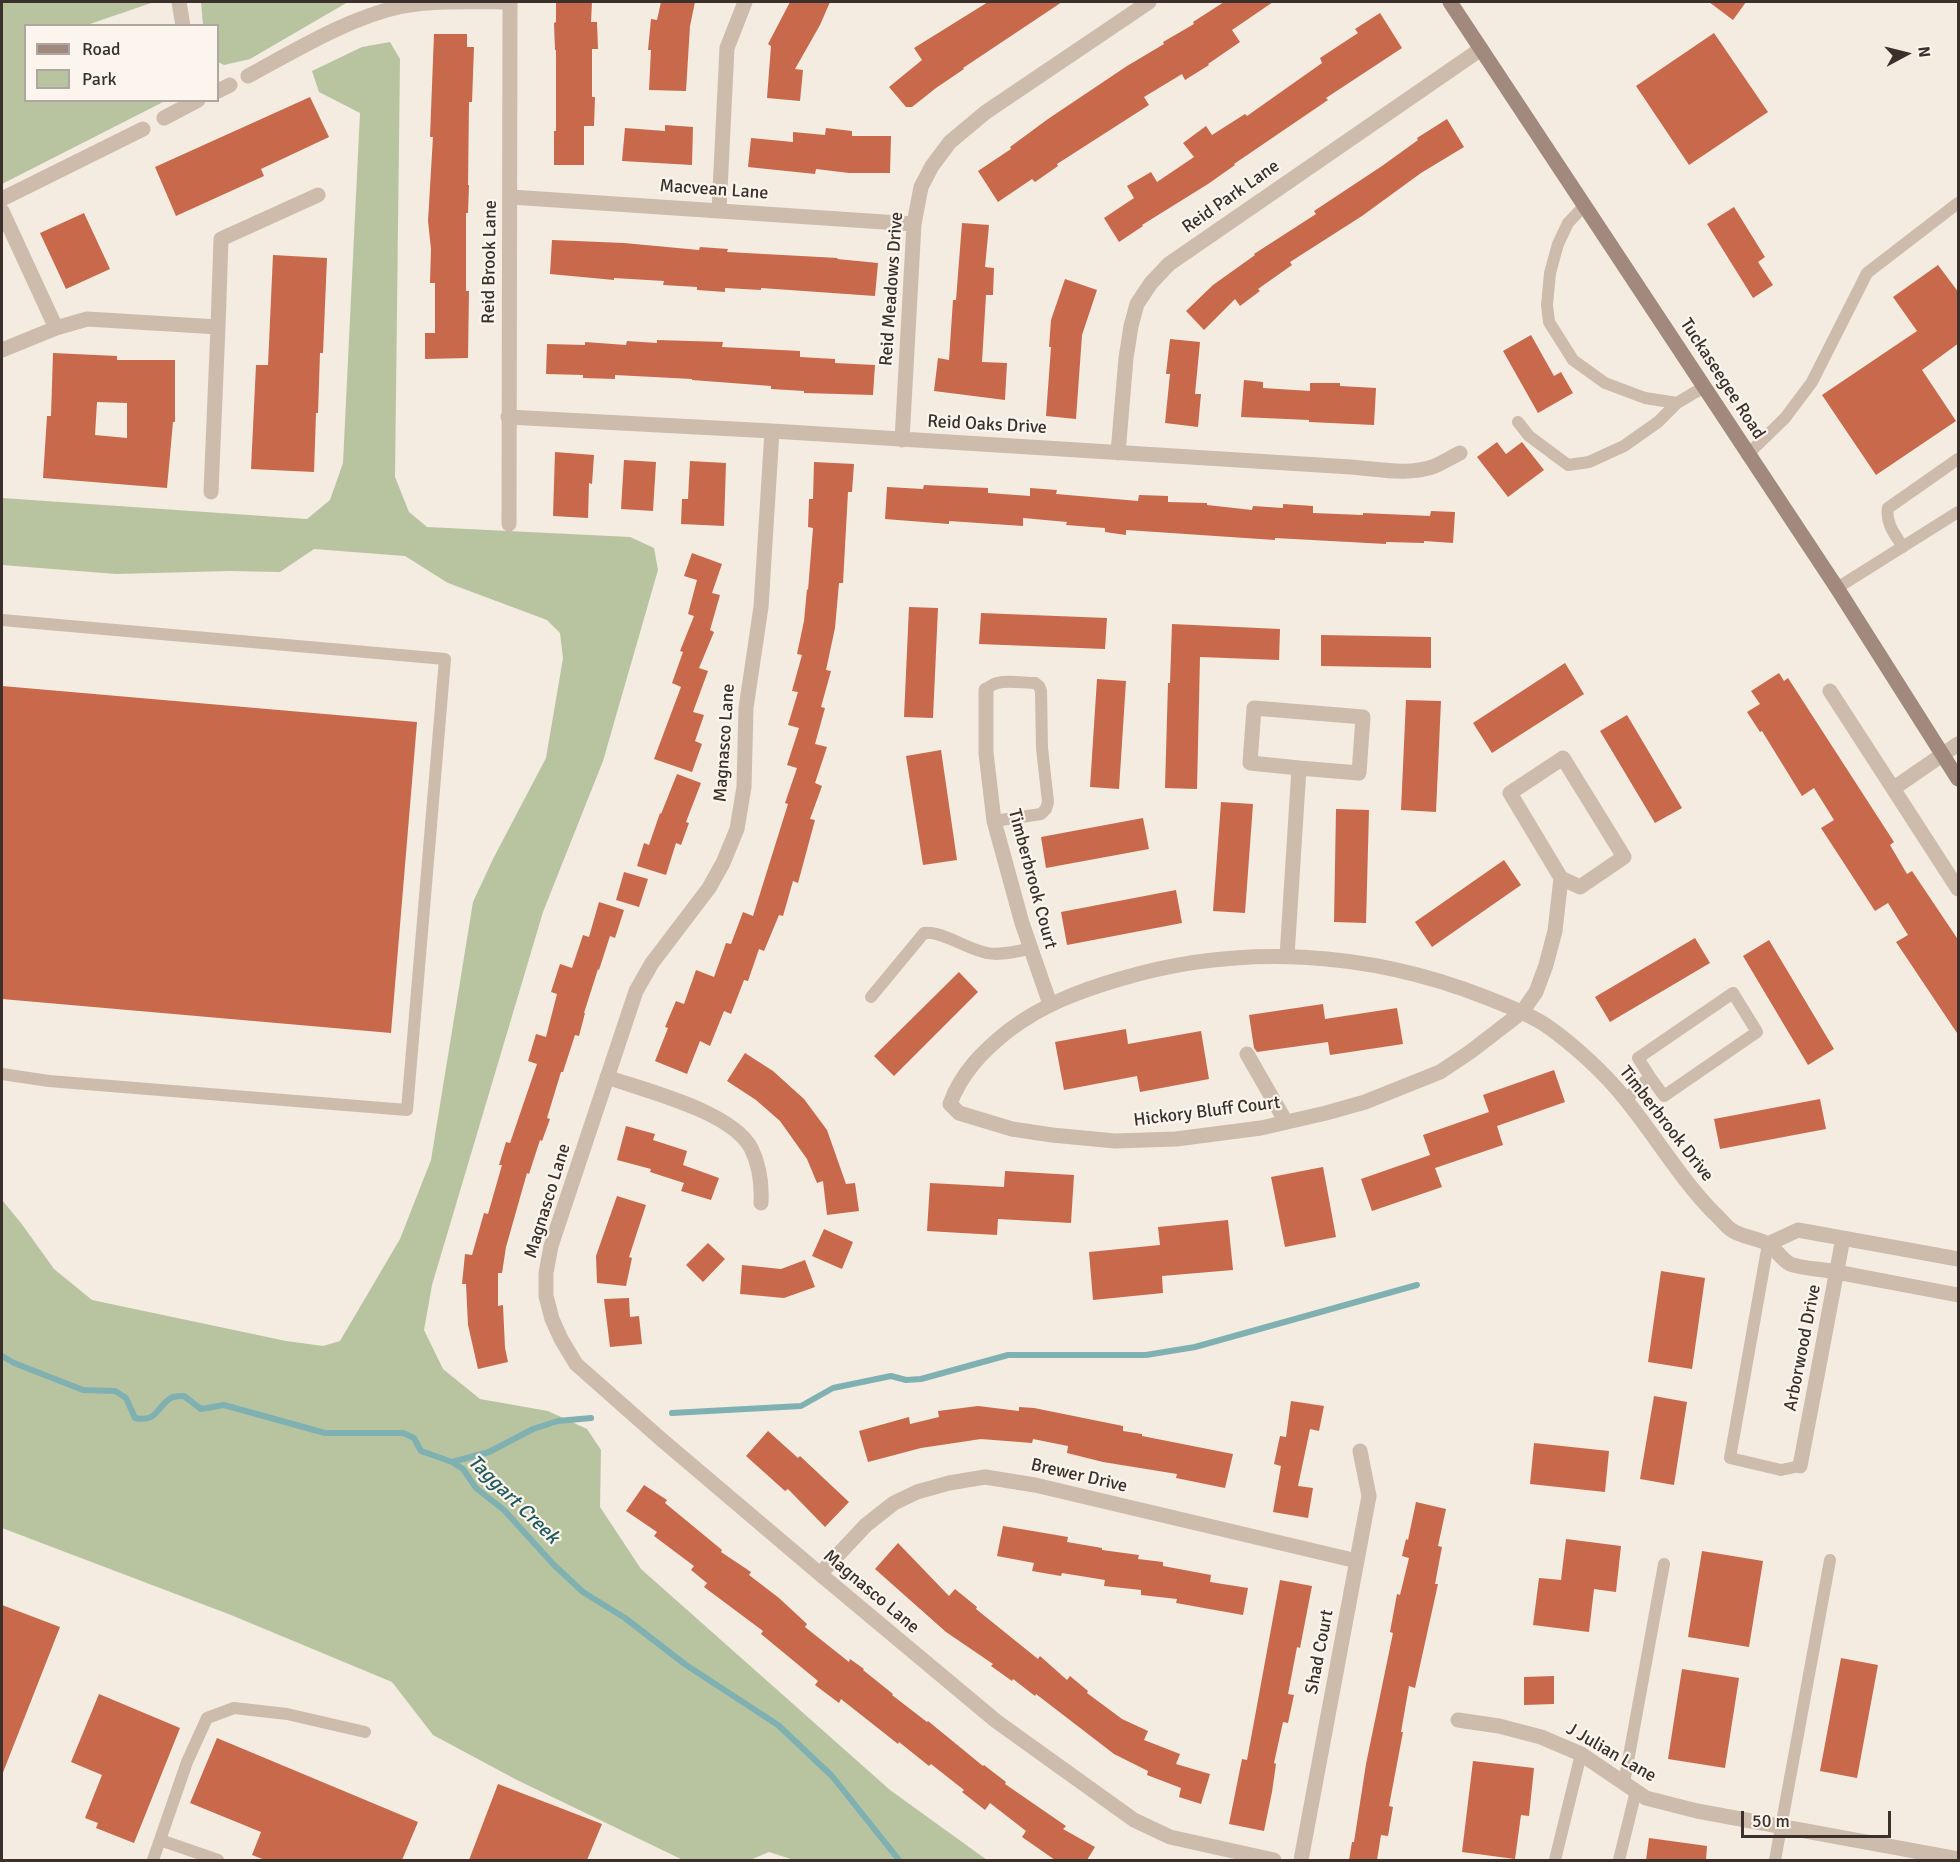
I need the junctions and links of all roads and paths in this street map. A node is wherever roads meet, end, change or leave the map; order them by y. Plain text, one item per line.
1 (180, 2) edge
2 (510, 2) edge
3 (745, 2) edge
4 (1149, 2) edge
5 (1450, 2) edge
6 (183, 24) edge
7 (1481, 49) junction
8 (248, 76) dead end
9 (194, 102) edge
10 (164, 118) dead end
11 (142, 129) dead end
12 (318, 195) dead end
13 (511, 197) junction
14 (2, 199) edge
15 (1959, 203) edge
16 (1585, 205) junction
17 (718, 210) junction
18 (2, 212) edge
19 (914, 224) junction
20 (218, 327) junction
21 (56, 328) junction
22 (2, 350) edge
23 (1704, 387) junction
24 (1677, 403) junction
25 (508, 417) junction
26 (1518, 422) dead end
27 (772, 431) junction
28 (902, 440) junction
29 (1118, 453) junction
30 (1460, 453) dead end
31 (1747, 455) junction
32 (1959, 459) edge
33 (211, 492) dead end
34 (1959, 512) edge
35 (508, 524) dead end
36 (1903, 548) junction
37 (1837, 588) junction
38 (2, 620) edge
39 (986, 690) joint
40 (1830, 691) dead end
41 (1959, 744) edge
42 (1943, 755) junction
43 (1299, 768) junction
44 (1959, 779) edge
45 (1893, 788) junction
46 (994, 821) junction
47 (1561, 878) junction
48 (1959, 889) edge
49 (1030, 949) junction
50 (1287, 956) junction
51 (871, 997) dead end
52 (1050, 1004) junction
53 (1522, 1012) junction
54 (1247, 1054) dead end
55 (2, 1074) edge
56 (607, 1077) junction
57 (1650, 1077) junction
58 (1626, 1099) junction
59 (950, 1104) joint
60 (1286, 1122) junction
61 (761, 1203) dead end
62 (1843, 1238) junction
63 (1768, 1244) junction
64 (1959, 1259) edge
65 (1837, 1272) junction
66 (1959, 1295) edge
67 (1360, 1451) dead end
68 (1800, 1466) joint
69 (1357, 1560) junction
70 (1830, 1560) dead end
71 (1664, 1564) dead end
72 (820, 1574) junction
73 (1458, 1720) dead end
74 (365, 1732) dead end
75 (1581, 1754) junction
76 (1630, 1787) junction
77 (1781, 1826) junction
78 (160, 1840) junction
79 (1959, 1859) edge
80 (153, 1860) edge
81 (218, 1860) edge
82 (1274, 1860) edge
83 (1300, 1860) edge
84 (1555, 1860) edge
85 (1619, 1860) edge
86 (1775, 1860) edge

1 - 6 street
2 - 8 street
2 - 13 street, Reid Brook Lane
3 - 17 street
4 - 19 street, Reid Meadows Drive
5 - 7 street, Tuckaseegee Road
7 - 16 street, Tuckaseegee Road
7 - 29 street, Reid Park Lane
9 - 10 street
11 - 14 street
12 - 20 street
13 - 17 street, Macvean Lane
13 - 25 street, Reid Brook Lane
15 - 31 lane
16 - 23 street, Tuckaseegee Road
16 - 24 lane
17 - 19 street, Macvean Lane
18 - 21 street
19 - 28 street, Reid Meadows Drive
20 - 21 street
20 - 33 street
21 - 22 street
23 - 24 lane
23 - 31 street, Tuckaseegee Road
24 - 26 lane
25 - 27 street, Reid Oaks Drive
25 - 35 street, Reid Brook Lane
27 - 28 street, Reid Oaks Drive
27 - 56 street, Magnasco Lane
28 - 29 street, Reid Oaks Drive
29 - 30 street, Reid Oaks Drive
31 - 37 street, Tuckaseegee Road
32 - 36 lane
34 - 36 lane
36 - 37 lane
37 - 42 street, Tuckaseegee Road
38 - 55 lane
39 - 46 street, Timberbrook Court
39 - 46 lane
40 - 45 street
41 - 42 street
42 - 44 street, Tuckaseegee Road
42 - 45 street
43 - 43 street
43 - 50 street
45 - 48 street
46 - 49 street, Timberbrook Court
47 - 47 street
47 - 53 street, Hickory Bluff Court
49 - 51 lane
49 - 52 street, Timberbrook Court
50 - 52 street, Timberbrook Drive
50 - 53 street, Timberbrook Drive
52 - 59 street, Timberbrook Drive
53 - 58 street, Timberbrook Drive
53 - 60 street, Hickory Bluff Court
54 - 60 street
56 - 61 street
56 - 72 street, Magnasco Lane
57 - 57 lane
57 - 58 lane
58 - 63 street, Timberbrook Drive
59 - 60 street, Hickory Bluff Court
62 - 63 street
62 - 64 street
62 - 65 street, Arborwood Drive
63 - 65 street, Timberbrook Drive
63 - 68 lane
65 - 66 street, Timberbrook Drive
65 - 68 street, Arborwood Drive
67 - 69 street, Shad Court
69 - 72 street, Brewer Drive
69 - 83 street, Shad Court
70 - 77 lane
71 - 76 lane
72 - 82 street, Magnasco Lane
73 - 75 street, J Julian Lane
74 - 78 lane
75 - 76 street, J Julian Lane
75 - 84 lane
76 - 77 street, J Julian Lane
76 - 85 lane
77 - 79 street, J Julian Lane
77 - 86 lane
78 - 80 lane
78 - 81 lane

